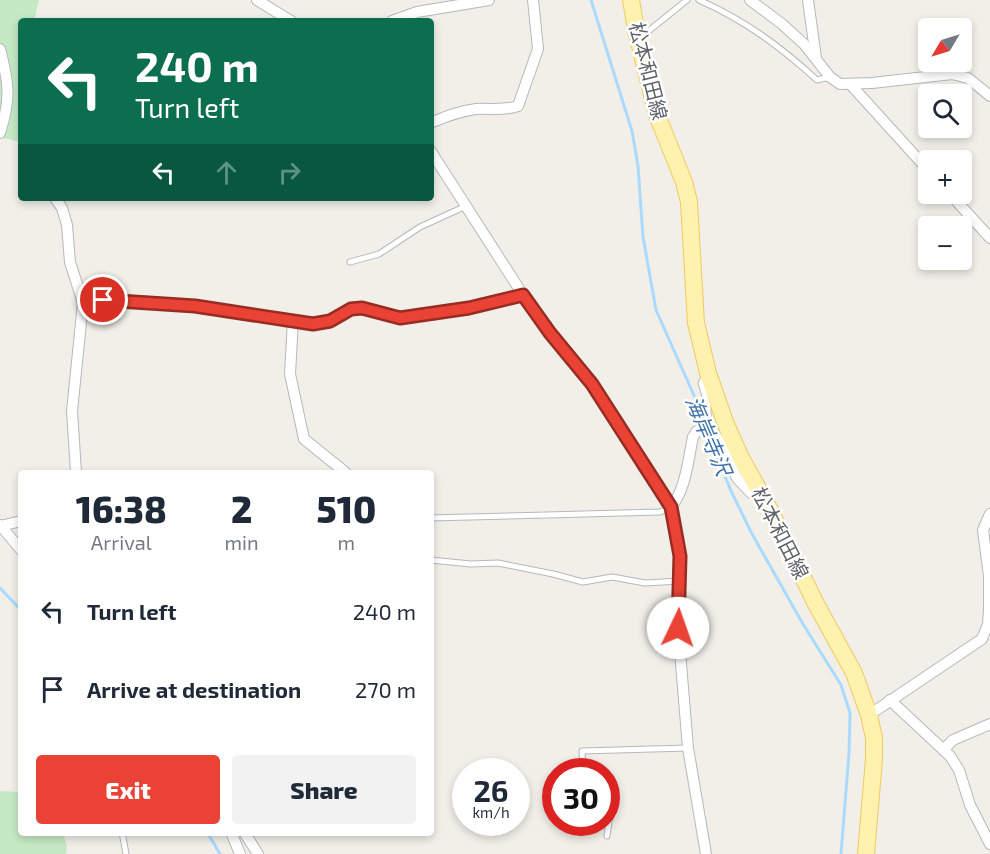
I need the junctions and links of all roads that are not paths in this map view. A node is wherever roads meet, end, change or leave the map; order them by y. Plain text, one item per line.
1 (257, 0) edge
2 (489, 0) edge
3 (533, 0) edge
4 (631, 0) edge
5 (687, 0) edge
6 (699, 0) edge
7 (750, 0) edge
8 (808, 0) edge
9 (286, 18) edge
10 (400, 18) edge
11 (638, 39) junction
12 (0, 49) edge
13 (816, 59) junction
14 (830, 77) junction
15 (851, 85) junction
16 (990, 96) edge
17 (434, 121) edge
18 (0, 133) edge
19 (434, 156) edge
20 (918, 159) edge
21 (57, 201) edge
22 (959, 204) edge
23 (466, 206) junction
24 (990, 238) edge
25 (350, 262) dead end
26 (523, 295) junction
27 (83, 303) junction
28 (293, 320) junction
29 (708, 373) junction
30 (708, 424) junction
31 (76, 470) edge
32 (343, 470) edge
33 (759, 491) junction
34 (671, 507) junction
35 (990, 514) edge
36 (434, 518) edge
37 (18, 522) edge
38 (1, 525) edge
39 (18, 546) edge
40 (434, 560) edge
41 (681, 581) junction
42 (986, 640) edge
43 (890, 700) junction
44 (869, 715) junction
45 (990, 723) edge
46 (688, 748) junction
47 (943, 750) junction
48 (582, 758) edge
49 (123, 836) edge
50 (233, 836) edge
51 (247, 836) edge
52 (990, 844) edge
53 (126, 854) edge
54 (240, 854) edge
55 (258, 854) edge
56 (706, 854) edge
57 (866, 854) edge

1 - 9 street
2 - 10 street
3 - 17 street
4 - 11 main road, 松本和田線
5 - 11 lane
6 - 14 lane
7 - 13 street
8 - 13 street
11 - 29 main road, 松本和田線
12 - 18 street
13 - 14 street
14 - 15 street
15 - 16 street
15 - 20 street
19 - 23 street
21 - 27 street
22 - 24 street
23 - 25 lane
23 - 26 street
26 - 28 street
26 - 34 street
27 - 28 street
27 - 31 street
28 - 32 street
29 - 30 lane
29 - 33 main road, 松本和田線
30 - 33 street
30 - 34 street
33 - 44 main road, 松本和田線
34 - 36 lane
34 - 41 street
35 - 42 street
37 - 38 street
38 - 39 street
40 - 41 lane
41 - 46 street
42 - 43 street
43 - 44 street
43 - 47 street
44 - 57 main road, 松本和田線
45 - 47 street
46 - 48 lane
46 - 56 street
47 - 52 street
49 - 53 lane
50 - 54 street
51 - 55 street

